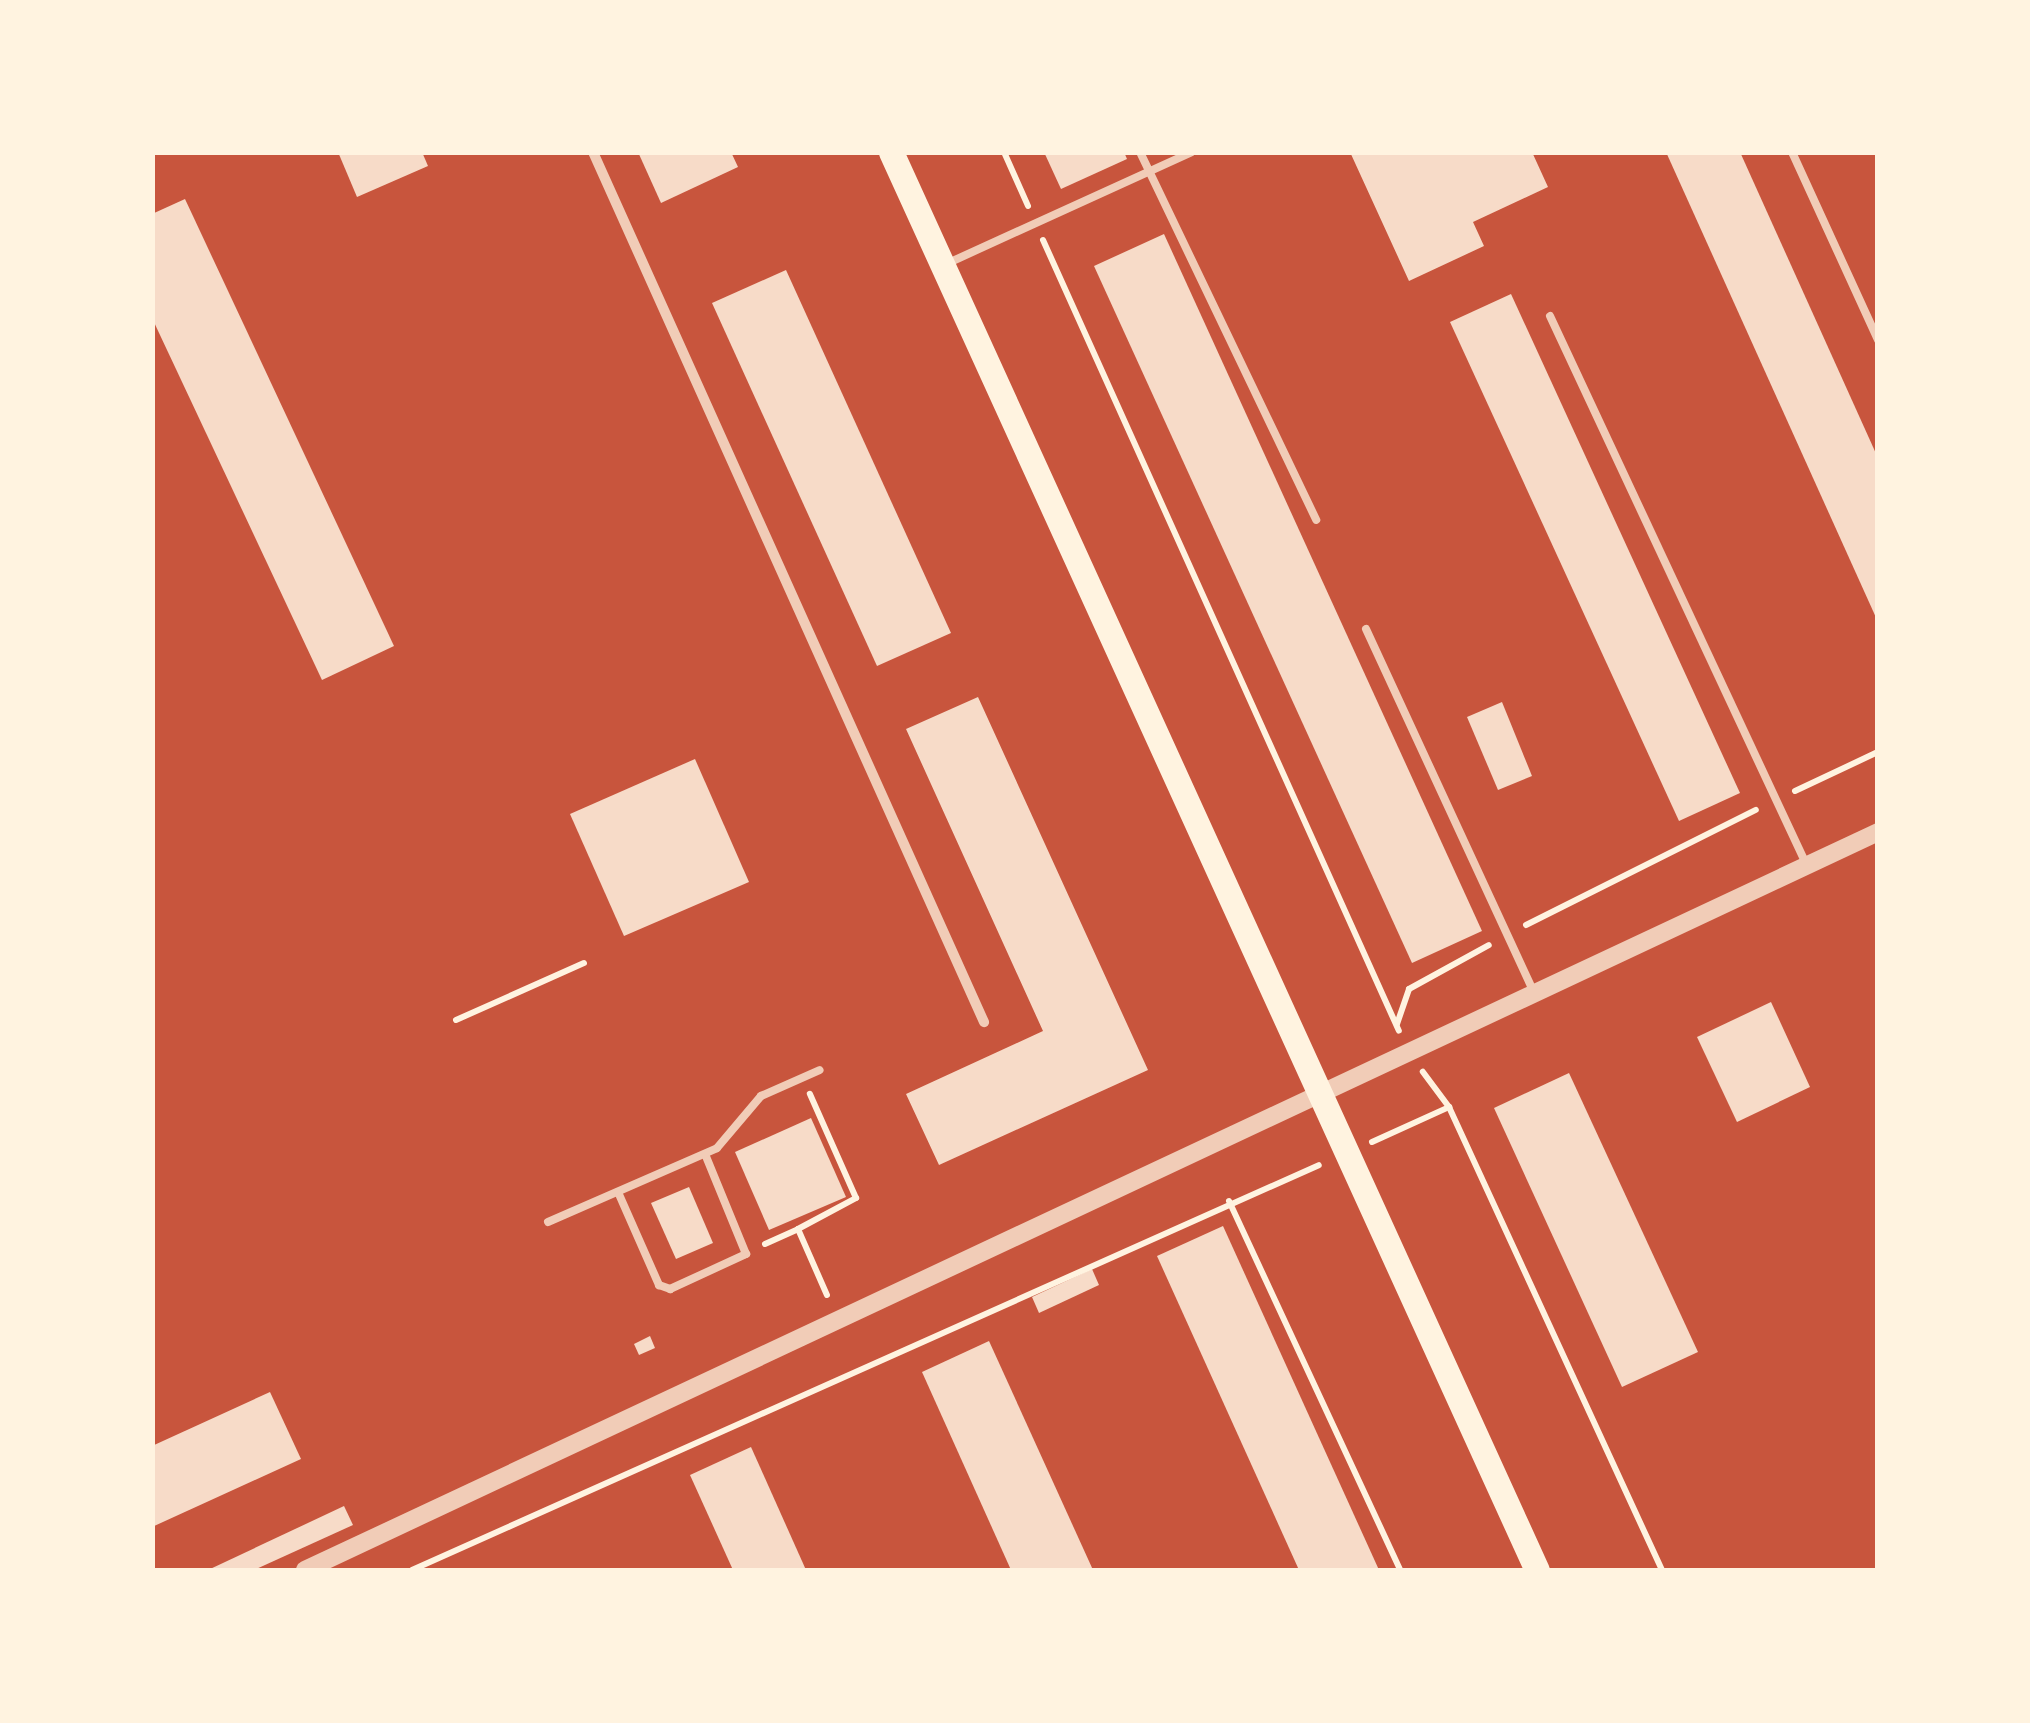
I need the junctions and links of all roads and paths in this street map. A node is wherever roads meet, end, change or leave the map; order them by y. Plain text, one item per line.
1 (594, 152) edge
2 (891, 152) edge
3 (1004, 152) edge
4 (1140, 152) edge
5 (1192, 152) edge
6 (1792, 152) edge
7 (1148, 172) junction
8 (1036, 223) junction
9 (942, 266) junction
10 (1550, 316) dead end
11 (1878, 340) edge
12 (1316, 520) dead end
13 (1366, 629) dead end
14 (1878, 752) edge
15 (1776, 800) junction
16 (1878, 832) edge
17 (1806, 866) junction
18 (1507, 934) junction
19 (584, 962) dead end
20 (1534, 994) junction
21 (456, 1020) dead end
22 (984, 1022) dead end
23 (1396, 1025) junction
24 (1410, 1053) junction
25 (820, 1070) dead end
26 (803, 1077) junction
27 (1319, 1096) junction
28 (1449, 1107) junction
29 (705, 1154) junction
30 (1346, 1154) junction
31 (618, 1192) junction
32 (1229, 1201) junction
33 (548, 1222) dead end
34 (798, 1229) junction
35 (746, 1252) junction
36 (827, 1295) dead end
37 (305, 1570) edge
38 (412, 1570) edge
39 (1400, 1570) edge
40 (1537, 1570) edge
41 (1662, 1570) edge

1 - 22 street
2 - 9 main road
3 - 8 path
4 - 7 lane
5 - 7 lane
6 - 11 lane
7 - 8 lane
7 - 12 lane
8 - 9 lane
8 - 23 path
9 - 27 main road
10 - 15 lane
13 - 18 lane
14 - 15 path
15 - 17 lane
15 - 18 path
16 - 17 street
17 - 20 street
18 - 20 lane
18 - 23 path
19 - 21 path
20 - 24 street
23 - 24 path
24 - 27 street
24 - 28 path
25 - 26 lane
26 - 29 lane
26 - 34 path
27 - 30 main road
27 - 37 street
28 - 30 path
28 - 41 path
29 - 31 lane
29 - 35 lane
30 - 32 path
30 - 40 main road
31 - 33 lane
31 - 35 lane
32 - 38 path
32 - 39 path
34 - 35 path
34 - 36 path

